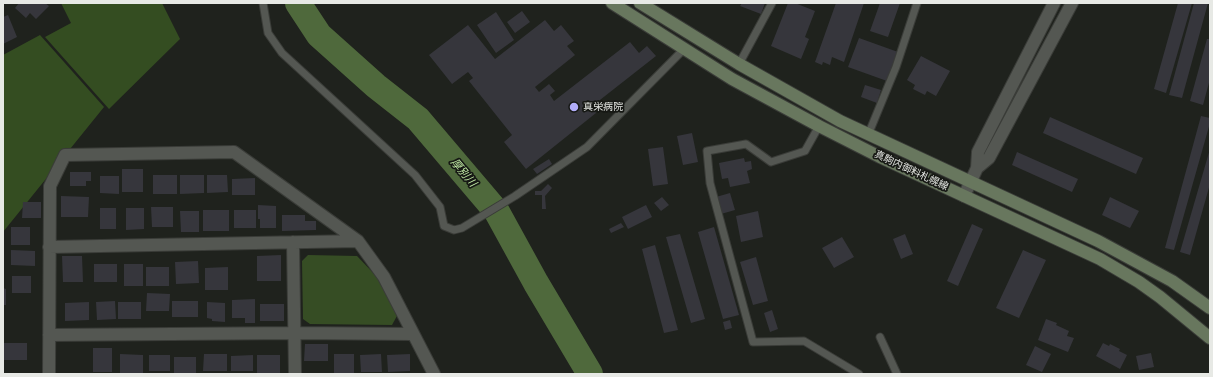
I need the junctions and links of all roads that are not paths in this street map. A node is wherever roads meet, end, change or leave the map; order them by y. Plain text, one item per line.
1 (263, 3) edge
2 (612, 3) edge
3 (640, 3) edge
4 (772, 3) edge
5 (917, 3) edge
6 (1054, 3) edge
7 (1072, 3) edge
8 (684, 49) junction
9 (739, 64) junction
10 (819, 126) junction
11 (868, 135) junction
12 (977, 168) junction
13 (970, 182) junction
14 (964, 196) junction
15 (358, 241) junction
16 (293, 242) junction
17 (50, 247) junction
18 (1210, 308) edge
19 (295, 333) junction
20 (412, 334) junction
21 (49, 335) junction
22 (880, 337) dead end
23 (1210, 338) edge
24 (49, 374) edge
25 (295, 374) edge
26 (434, 374) edge
27 (859, 374) edge
28 (897, 374) edge

1 - 8 lane
2 - 8 main road, 真駒内御料札幌線
3 - 9 main road, 真駒内御料札幌線
4 - 9 lane
5 - 11 lane
6 - 12 street
7 - 12 street
8 - 10 main road, 真駒内御料札幌線
9 - 11 main road, 真駒内御料札幌線
10 - 14 main road, 真駒内御料札幌線
10 - 27 lane
11 - 13 main road, 真駒内御料札幌線
12 - 13 street
13 - 14 street
13 - 18 main road, 真駒内御料札幌線
14 - 23 main road, 真駒内御料札幌線
15 - 16 street
15 - 17 street
15 - 20 street
16 - 17 street
16 - 19 street
17 - 21 street
19 - 20 street
19 - 21 street
19 - 25 street
20 - 26 street
21 - 24 street
22 - 28 lane

